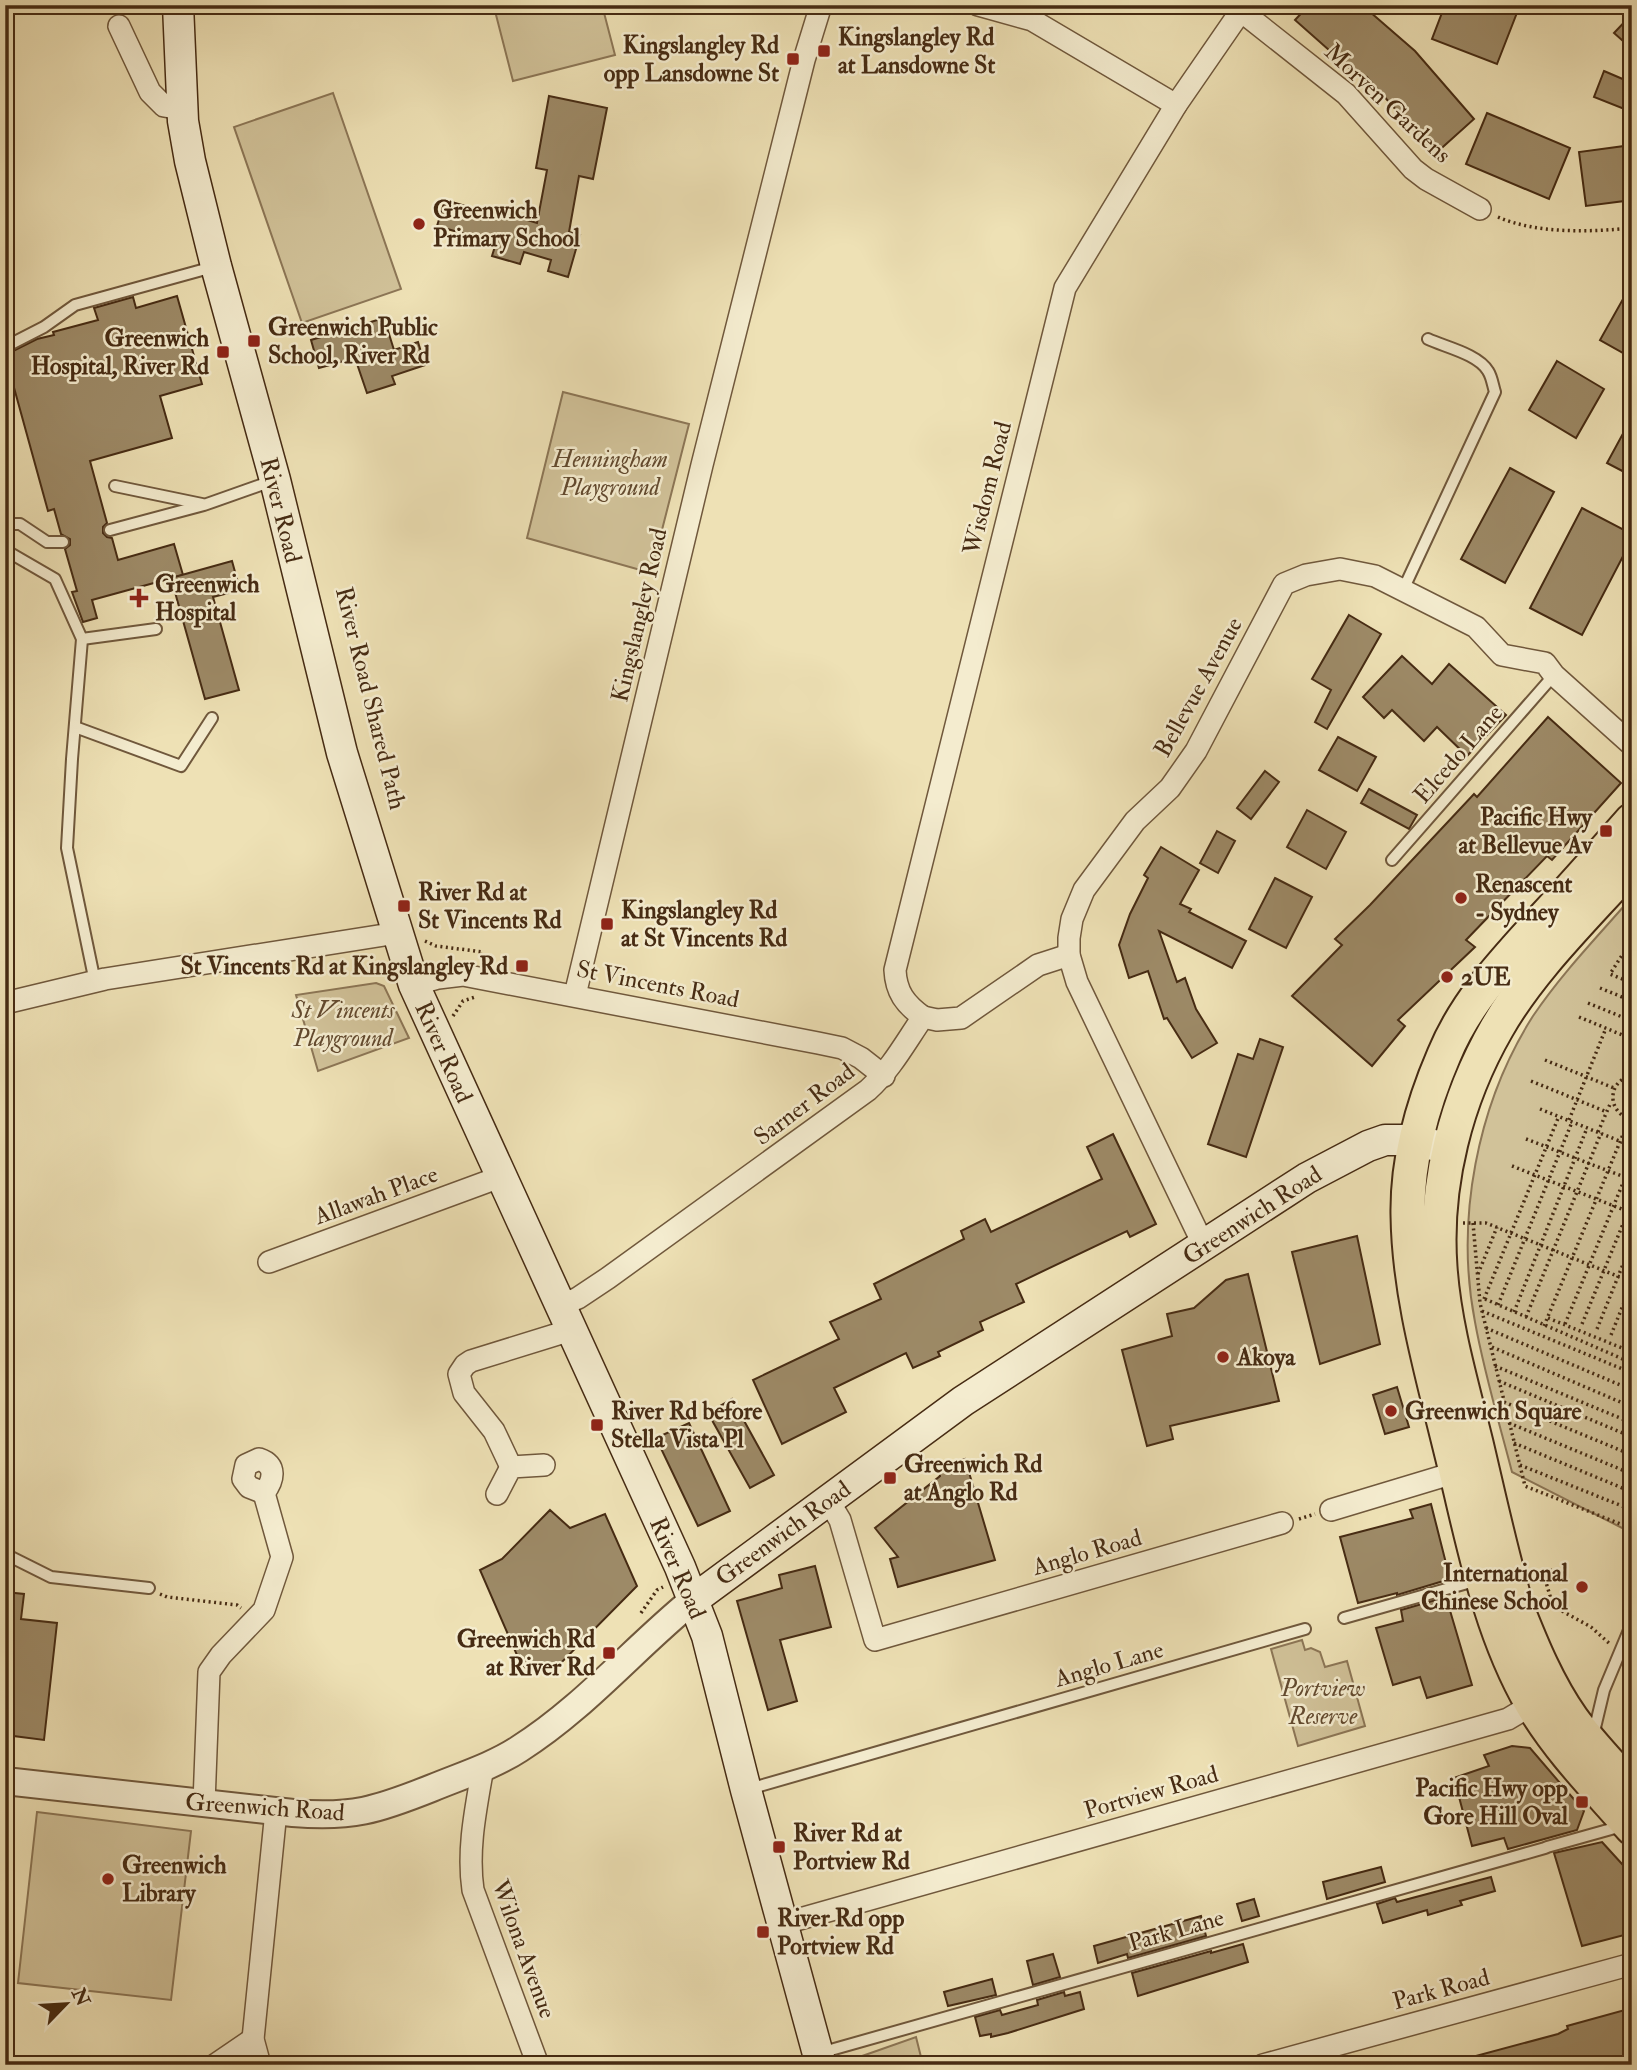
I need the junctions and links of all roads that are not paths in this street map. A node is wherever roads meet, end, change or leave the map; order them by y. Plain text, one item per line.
1 (178, 5) edge
2 (821, 5) edge
3 (978, 5) edge
4 (1243, 8) edge
5 (119, 26) dead end
6 (1176, 105) junction
7 (182, 109) junction
8 (1480, 209) road end
9 (216, 266) junction
10 (1428, 339) dead end
11 (5, 347) edge
12 (275, 480) junction
13 (115, 486) dead end
14 (204, 505) junction
15 (5, 524) edge
16 (110, 530) dead end
17 (63, 542) dead end
18 (5, 550) edge
19 (1403, 590) junction
20 (156, 629) dead end
21 (82, 639) junction
22 (1554, 675) junction
23 (212, 718) dead end
24 (75, 727) junction
25 (1632, 745) edge
26 (1632, 820) edge
27 (1392, 860) dead end
28 (1632, 864) edge
29 (408, 932) junction
30 (1069, 955) junction
31 (95, 982) junction
32 (414, 985) junction
33 (575, 995) junction
34 (5, 1003) edge
35 (923, 1017) junction
36 (884, 1076) junction
37 (1415, 1140) junction
38 (1450, 1149) junction
39 (500, 1177) junction
40 (1204, 1246) junction
41 (269, 1262) dead end
42 (565, 1318) junction
43 (544, 1465) dead end
44 (511, 1467) junction
45 (1457, 1472) junction
46 (264, 1493) dead end
47 (497, 1494) dead end
48 (828, 1500) junction
49 (1331, 1510) road end
50 (1282, 1523) road end
51 (5, 1553) edge
52 (1484, 1578) junction
53 (149, 1588) road end
54 (693, 1600) junction
55 (1344, 1618) dead end
56 (1632, 1623) edge
57 (1305, 1629) dead end
58 (1620, 1652) junction
59 (1632, 1656) edge
60 (1533, 1704) junction
61 (1592, 1743) junction
62 (483, 1767) junction
63 (5, 1780) edge
64 (1632, 1789) edge
65 (746, 1790) junction
66 (205, 1804) junction
67 (276, 1811) junction
68 (1630, 1826) edge
69 (782, 1924) junction
70 (1632, 1964) edge
71 (253, 2039) junction
72 (819, 2059) edge
73 (215, 2065) edge
74 (260, 2065) edge
75 (538, 2065) edge
76 (1263, 2065) edge

1 - 7 main road, River Road
2 - 33 street, Kingslangley Road
3 - 6 street
4 - 6 street, Wisdom Road
4 - 8 street, Morven Gardens
5 - 7 street
6 - 35 street, Wisdom Road
7 - 9 main road, River Road
9 - 11 lane
9 - 12 main road, River Road
10 - 19 lane
12 - 14 lane
12 - 29 main road, River Road
13 - 14 lane
14 - 16 lane
15 - 17 lane
18 - 21 lane
19 - 22 street, Bellevue Avenue
19 - 30 street, Bellevue Avenue
20 - 21 lane
21 - 24 lane
22 - 25 street, Bellevue Avenue
22 - 27 lane, Elcedo Lane
23 - 24 lane
24 - 31 lane
26 - 37 main road
28 - 38 main road
29 - 31 street
29 - 32 main road, River Road
30 - 35 street
30 - 40 street, Bellevue Avenue
31 - 34 street
32 - 33 street, St Vincents Road
32 - 39 main road, River Road
33 - 36 street, St Vincents Road
35 - 36 street, Sarner Road
36 - 42 street, Sarner Road
37 - 38 main road, Greenwich Road
37 - 40 main road, Greenwich Road
37 - 45 main road
38 - 61 main road
39 - 41 street, Allawah Place
39 - 42 main road, River Road
40 - 48 main road, Greenwich Road
42 - 44 street, Sarner Road
42 - 54 main road, River Road
43 - 44 street
44 - 47 street
45 - 49 street
45 - 52 main road
46 - 66 street
48 - 50 street, Anglo Road
48 - 54 main road, Greenwich Road
51 - 53 lane
52 - 55 lane
52 - 60 main road
54 - 62 street, Greenwich Road
54 - 65 main road, River Road
56 - 58 lane
57 - 65 lane, Anglo Lane
58 - 59 lane
58 - 61 lane
60 - 68 main road
60 - 69 street, Portview Road
61 - 64 main road
62 - 67 street, Greenwich Road
62 - 75 street, Wilona Avenue
63 - 66 street, Greenwich Road
65 - 69 main road, River Road
66 - 67 street, Greenwich Road
67 - 71 street
68 - 72 lane, Park Lane
69 - 72 main road, River Road
70 - 76 street, Park Road
71 - 73 street
71 - 74 street

